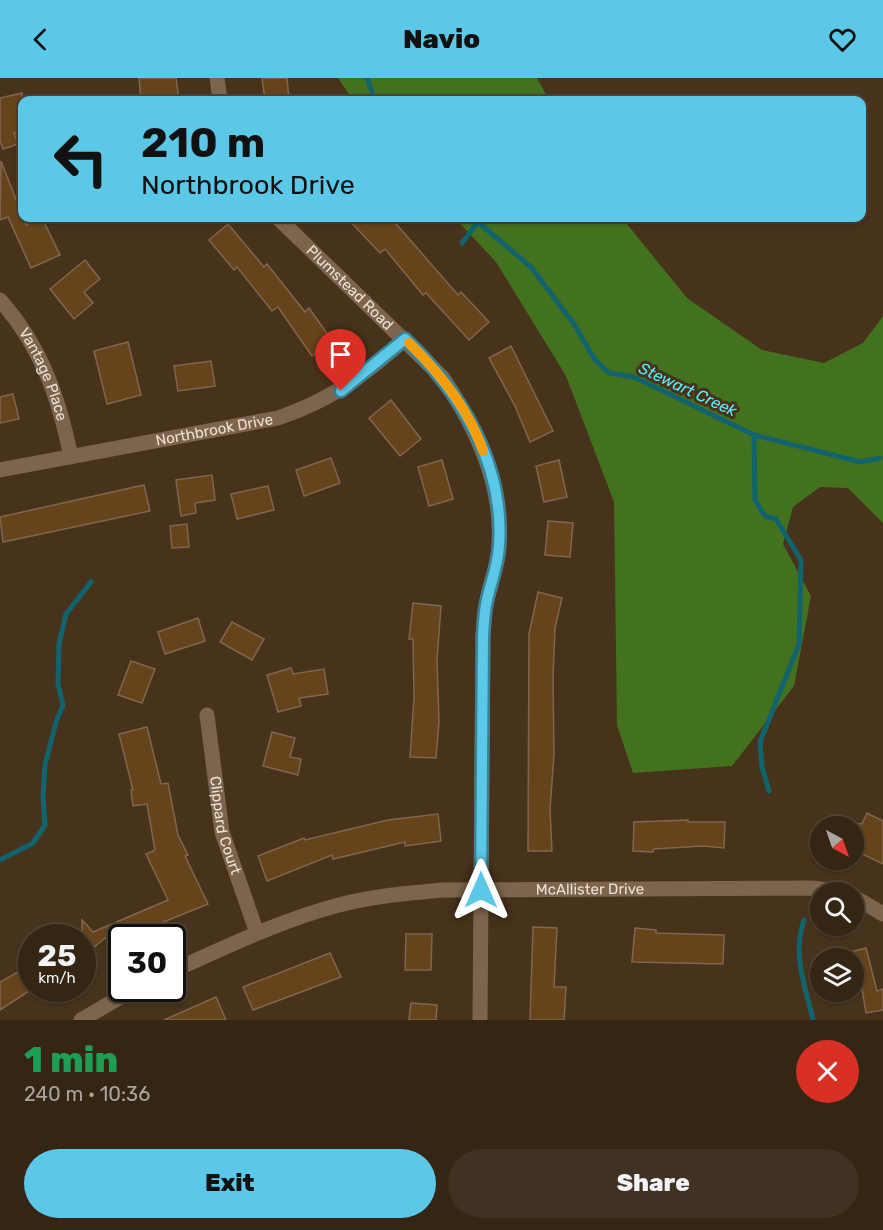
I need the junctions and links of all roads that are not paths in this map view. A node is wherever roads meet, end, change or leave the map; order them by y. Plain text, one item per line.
1 (217, 78) edge
2 (219, 96) edge
3 (282, 222) edge
4 (0, 300) edge
5 (405, 339) junction
6 (71, 457) junction
7 (0, 470) edge
8 (207, 715) dead end
9 (810, 888) edge
10 (481, 890) junction
11 (864, 903) edge
12 (883, 914) edge
13 (257, 933) junction
14 (186, 965) edge
15 (112, 1002) edge
16 (81, 1020) edge
17 (480, 1020) edge

1 - 2 street
3 - 5 street, Plumstead Road
4 - 6 street, Vantage Place
5 - 6 street, Northbrook Drive
5 - 10 street, Plumstead Road
6 - 7 street, Northbrook Drive
8 - 13 street, Clippard Court
9 - 10 street, McAllister Drive
10 - 13 street, McAllister Drive
10 - 17 street, Plumstead Road
11 - 12 street
13 - 14 street, McAllister Drive
15 - 16 street

